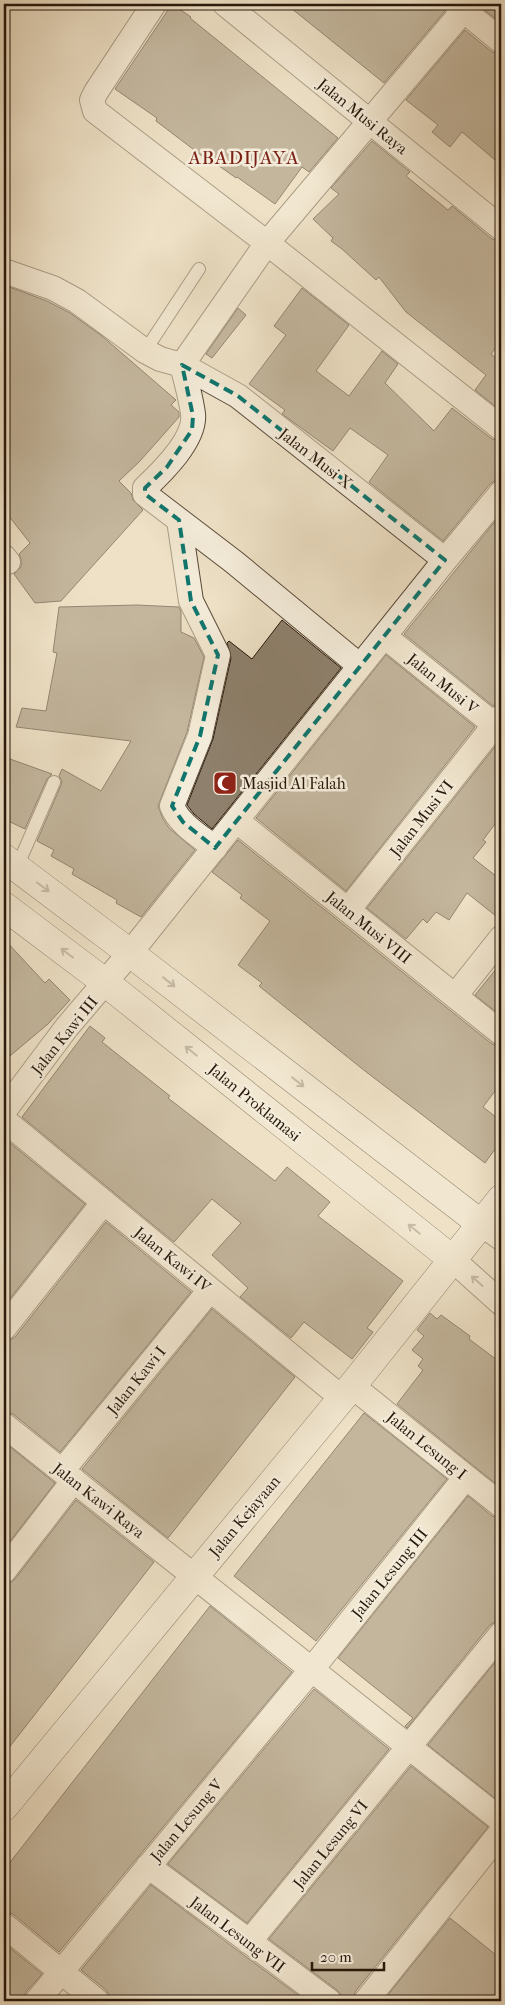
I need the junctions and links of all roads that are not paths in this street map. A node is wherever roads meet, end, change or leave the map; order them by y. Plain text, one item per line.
1 (154, 4) edge
2 (225, 4) edge
3 (463, 6) edge
4 (501, 41) edge
5 (371, 122) junction
6 (501, 228) edge
7 (267, 243) junction
8 (199, 268) dead end
9 (4, 271) edge
10 (145, 351) junction
11 (182, 365) junction
12 (501, 428) edge
13 (501, 494) edge
14 (179, 520) junction
15 (445, 560) junction
16 (384, 636) junction
17 (360, 666) junction
18 (499, 724) edge
19 (54, 782) dead end
20 (238, 821) junction
21 (215, 848) junction
22 (10, 863) edge
23 (4, 906) edge
24 (348, 910) junction
25 (501, 938) edge
26 (130, 953) junction
27 (106, 983) junction
28 (455, 996) junction
29 (501, 1033) edge
30 (4, 1111) edge
31 (4, 1120) edge
32 (501, 1199) edge
33 (104, 1202) junction
34 (491, 1231) edge
35 (452, 1259) junction
36 (210, 1290) junction
37 (501, 1303) edge
38 (4, 1328) edge
39 (347, 1392) junction
40 (4, 1425) edge
41 (68, 1476) junction
42 (466, 1477) junction
43 (501, 1506) edge
44 (4, 1571) edge
45 (194, 1576) junction
46 (501, 1634) edge
47 (312, 1669) junction
48 (410, 1747) junction
49 (4, 1806) edge
50 (501, 1820) edge
51 (501, 1832) edge
52 (148, 1866) junction
53 (4, 1925) edge
54 (250, 1942) junction
55 (62, 1971) junction
56 (37, 2001) edge
57 (97, 2001) edge
58 (328, 2001) edge
59 (366, 2001) edge

1 - 7 street
2 - 5 street, Jalan Musi Raya
3 - 4 street
3 - 5 street
5 - 6 street, Jalan Musi Raya
5 - 7 street
7 - 11 street
7 - 12 street
8 - 10 lane
9 - 10 street, Jalan Musi X
10 - 11 street, Jalan Musi X
11 - 14 street
11 - 15 street, Jalan Musi X
13 - 15 street, Jalan Kawi III
14 - 17 street
14 - 21 street
15 - 16 street, Jalan Kawi III
16 - 17 street, Jalan Kawi III
16 - 18 street, Jalan Musi V
17 - 20 street, Jalan Kawi III
18 - 24 street, Jalan Musi VI
19 - 22 lane
20 - 21 street, Jalan Kawi III
20 - 24 street, Jalan Musi VIII
21 - 26 street, Jalan Kawi III
22 -> 26 street
27 -> 23 street, Jalan Proklamasi
24 - 28 street, Jalan Musi VIII
25 - 28 street
26 - 27 street, Jalan Kawi III
26 -> 34 street
27 - 30 street, Jalan Kawi III
35 -> 27 street, Jalan Proklamasi
28 - 29 street, Jalan Musi VIII
31 - 33 street, Jalan Kawi IV
32 - 34 street, Jalan Kejayaan
33 - 36 street, Jalan Kawi IV
33 - 38 street
34 - 35 street, Jalan Kejayaan
37 -> 35 street, Jalan Proklamasi
35 - 39 street, Jalan Kejayaan
36 - 39 street, Jalan Kawi IV
36 - 41 street, Jalan Kawi I
39 - 42 street, Jalan Lesung I
39 - 45 street, Jalan Kejayaan
40 - 41 street, Jalan Kawi Raya
41 - 44 street, Jalan Kawi I
41 - 45 street, Jalan Kawi Raya
42 - 43 street, Jalan Lesung I
42 - 47 street, Jalan Lesung III
45 - 47 street, Jalan Kawi Raya
45 - 49 street, Jalan Kejayaan
46 - 48 street, Jalan Lesung VI
47 - 48 street, Jalan Kawi Raya
47 - 52 street, Jalan Lesung V
48 - 50 street, Jalan Kawi Raya
48 - 54 street, Jalan Lesung VI
51 - 59 street
52 - 54 street, Jalan Lesung VII
52 - 55 street, Jalan Lesung V
53 - 55 street
54 - 58 street, Jalan Lesung VII
55 - 56 street, Jalan Lesung V
55 - 57 street

